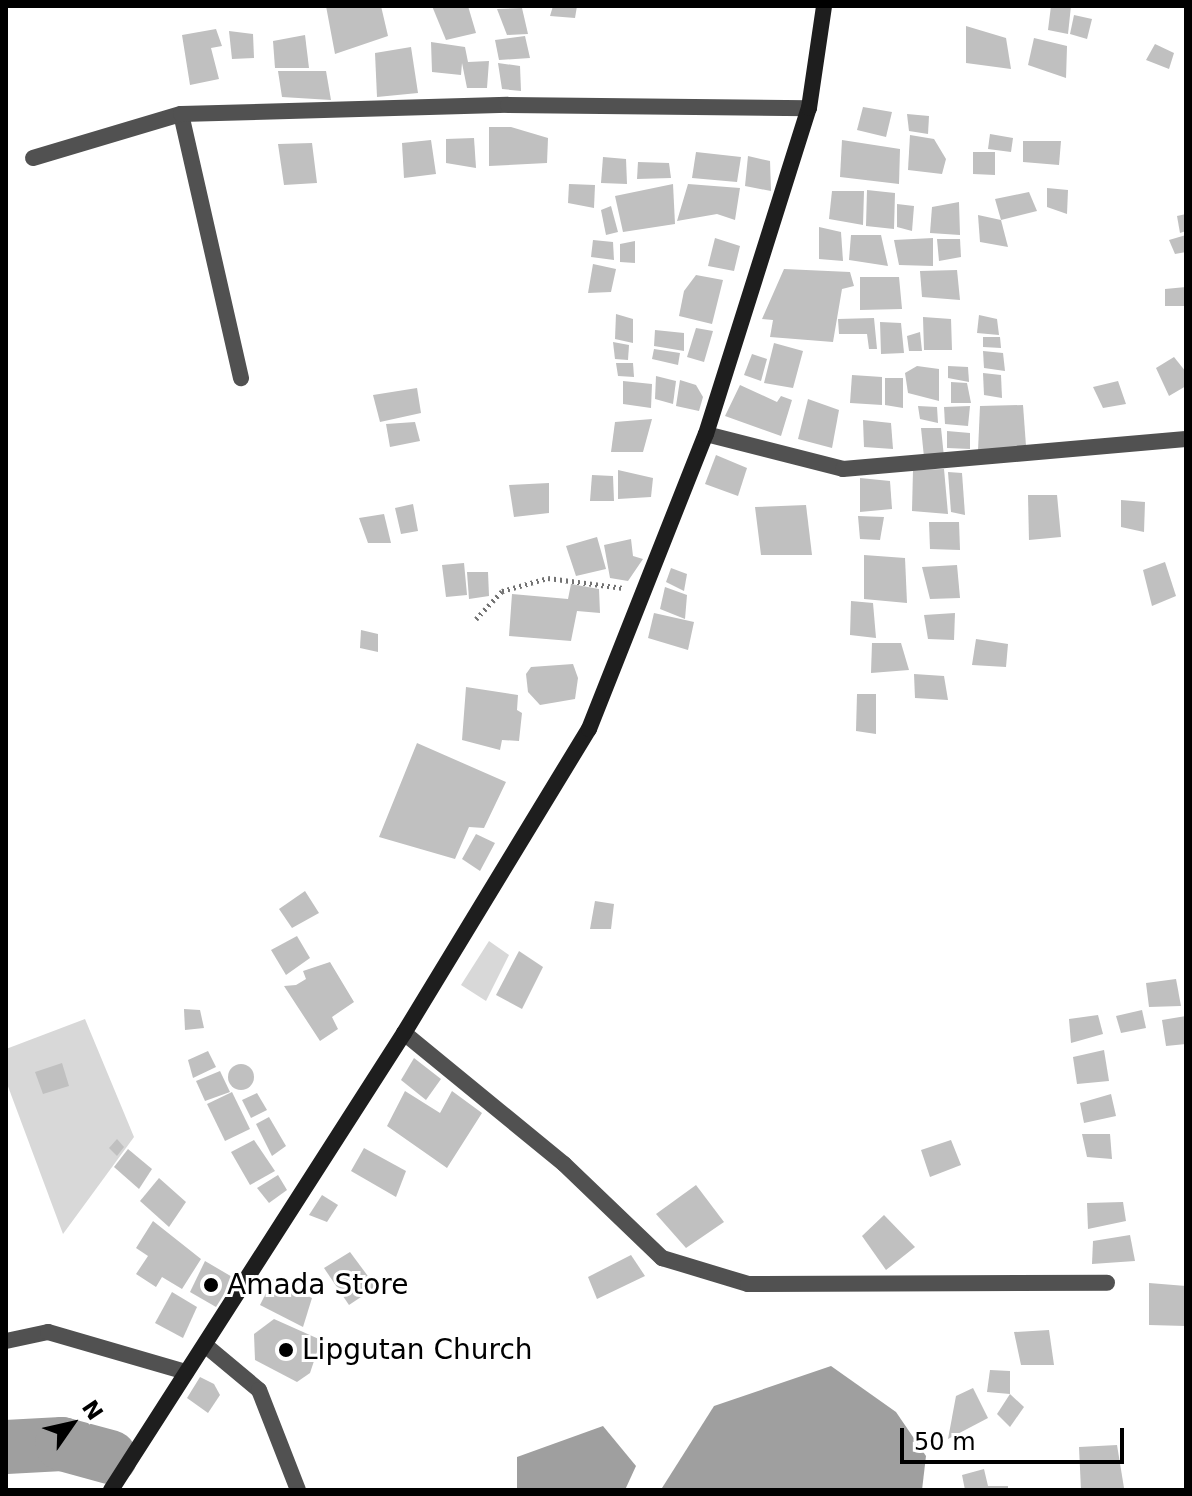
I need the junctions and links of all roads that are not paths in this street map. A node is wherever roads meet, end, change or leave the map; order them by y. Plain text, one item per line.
1 (824, 6) edge
2 (809, 108) junction
3 (181, 114) junction
4 (33, 158) dead end
5 (241, 378) dead end
6 (706, 434) junction
7 (1186, 439) edge
8 (404, 1033) junction
9 (1107, 1283) dead end
10 (6, 1341) edge
11 (205, 1345) junction
12 (186, 1372) junction
13 (111, 1490) edge
14 (298, 1490) edge

1 - 2 street
2 - 3 street
2 - 6 street
3 - 4 street
3 - 5 street
6 - 7 street
6 - 8 street
8 - 9 street
8 - 11 street
10 - 12 street
11 - 12 street
11 - 14 street
12 - 13 street

